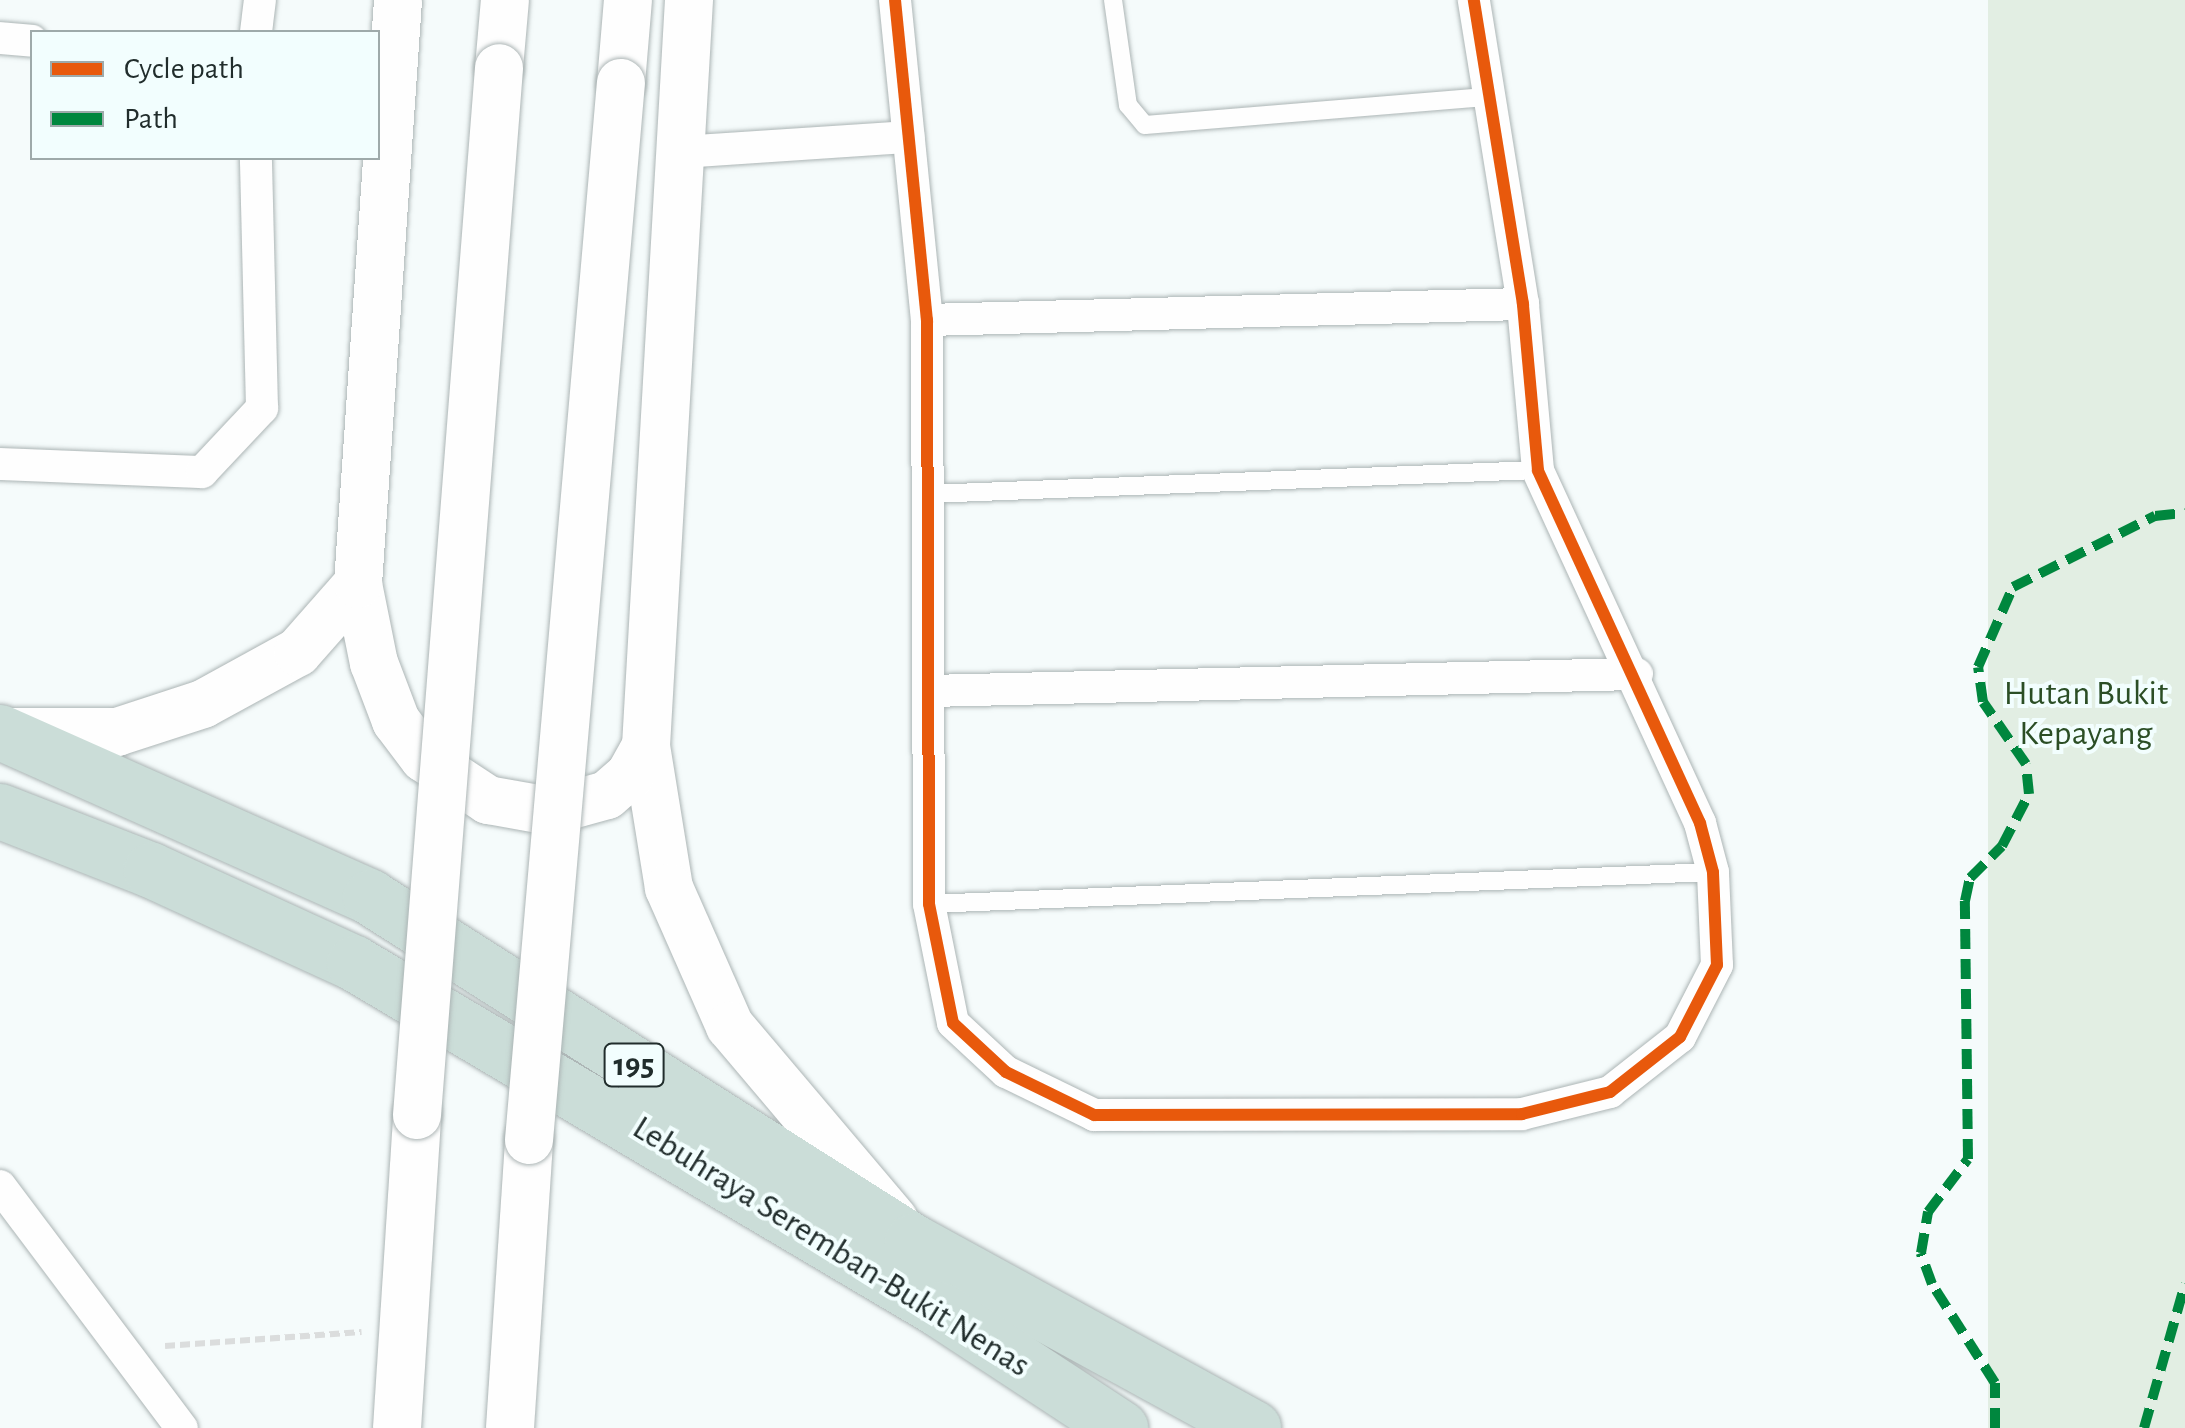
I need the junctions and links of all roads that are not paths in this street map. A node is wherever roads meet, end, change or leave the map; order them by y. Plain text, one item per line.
1 (260, 0) edge
2 (398, 0) edge
3 (504, 0) edge
4 (628, 0) edge
5 (689, 0) edge
6 (895, 0) edge
7 (1113, 0) edge
8 (1474, 0) edge
9 (256, 30) edge
10 (0, 38) edge
11 (30, 41) edge
12 (1489, 97) junction
13 (909, 137) junction
14 (682, 152) junction
15 (256, 160) edge
16 (1523, 304) junction
17 (927, 320) junction
18 (0, 464) edge
19 (1538, 470) junction
20 (929, 494) junction
21 (358, 584) junction
22 (1637, 674) junction
23 (929, 691) junction
24 (0, 732) edge
25 (646, 746) junction
26 (0, 811) edge
27 (1713, 872) junction
28 (929, 904) junction
29 (0, 1186) edge
30 (912, 1242) junction
31 (182, 1428) edge
32 (397, 1428) edge
33 (510, 1428) edge
34 (1120, 1428) edge
35 (1254, 1428) edge

1 - 9 street
2 - 21 street
3 - 32 street, bridge
4 - 33 street, bridge
5 - 14 street
6 - 13 street
7 - 12 lane
8 - 12 street
10 - 11 street
12 - 16 street
13 - 14 street
13 - 17 street
14 - 25 street
15 - 18 street
16 - 17 street
16 - 19 street
17 - 20 street
19 - 20 lane
19 - 22 street
20 - 23 street
21 - 24 street
21 - 25 street
22 - 23 street
22 - 27 street
23 - 28 street
24 - 30 highway, Lebuhraya Seremban-Bukit Nenas / 195
25 - 30 street
26 - 34 highway, Lebuhraya Seremban-Bukit Nenas / 195
27 - 28 lane
27 - 28 street
29 - 31 street
30 - 35 highway, Lebuhraya Seremban-Bukit Nenas / 195

